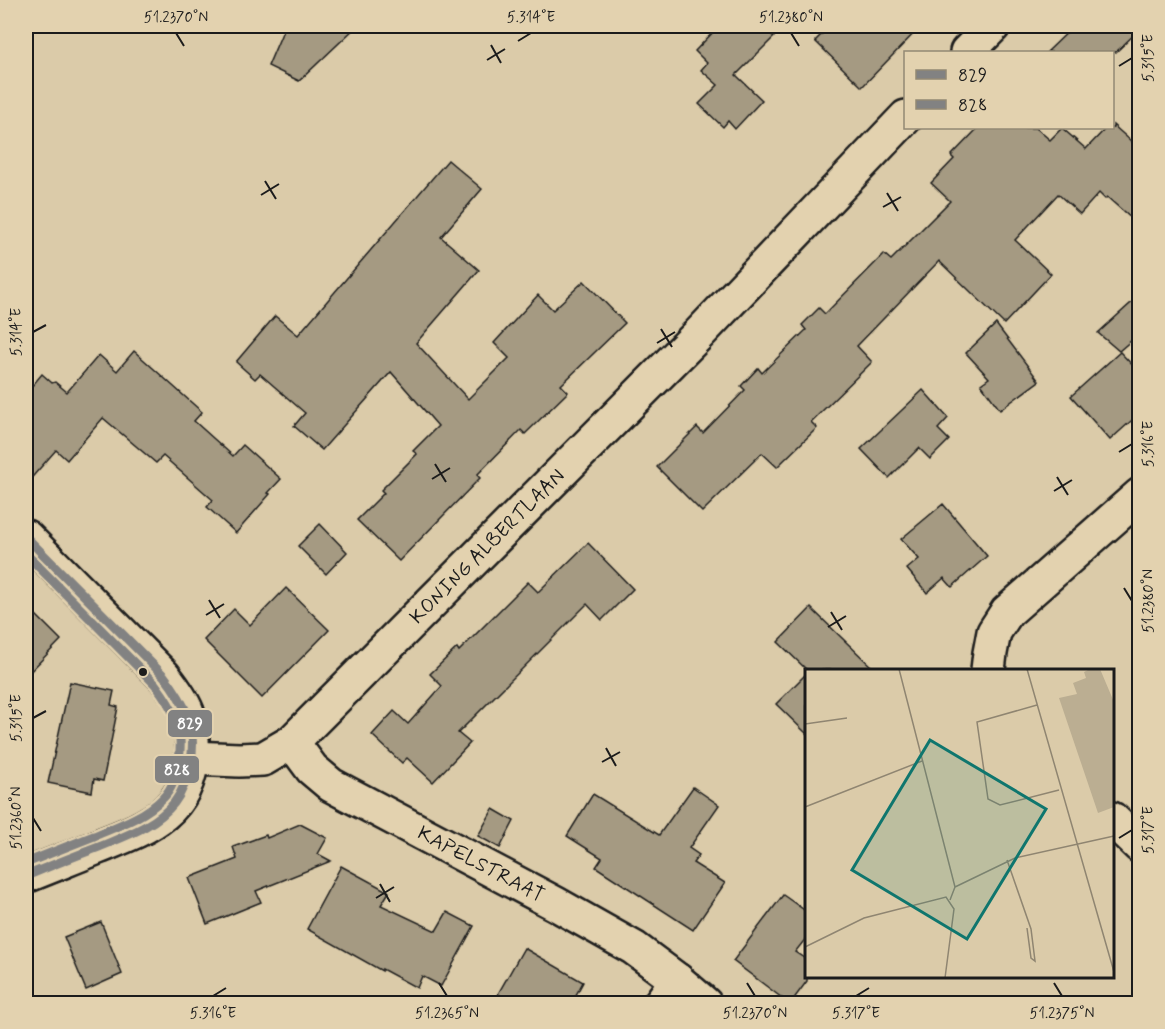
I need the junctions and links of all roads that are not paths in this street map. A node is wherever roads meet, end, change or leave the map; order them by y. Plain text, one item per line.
1 (990, 26) edge
2 (968, 51) edge
3 (904, 119) edge
4 (1140, 495) edge
5 (26, 537) edge
6 (988, 669) edge
7 (292, 742) junction
8 (192, 758) junction
9 (1114, 820) edge
10 (1140, 846) edge
11 (26, 876) edge
12 (669, 992) edge
13 (705, 1004) edge

1 - 2 street
3 - 7 street, KONING ALBERTLAAN
4 - 6 street
5 - 8 street
7 - 8 street, KONING ALBERTLAAN
7 - 12 street, KAPELSTRAAT
8 - 11 street
9 - 10 street
12 - 13 street, KAPELSTRAAT

